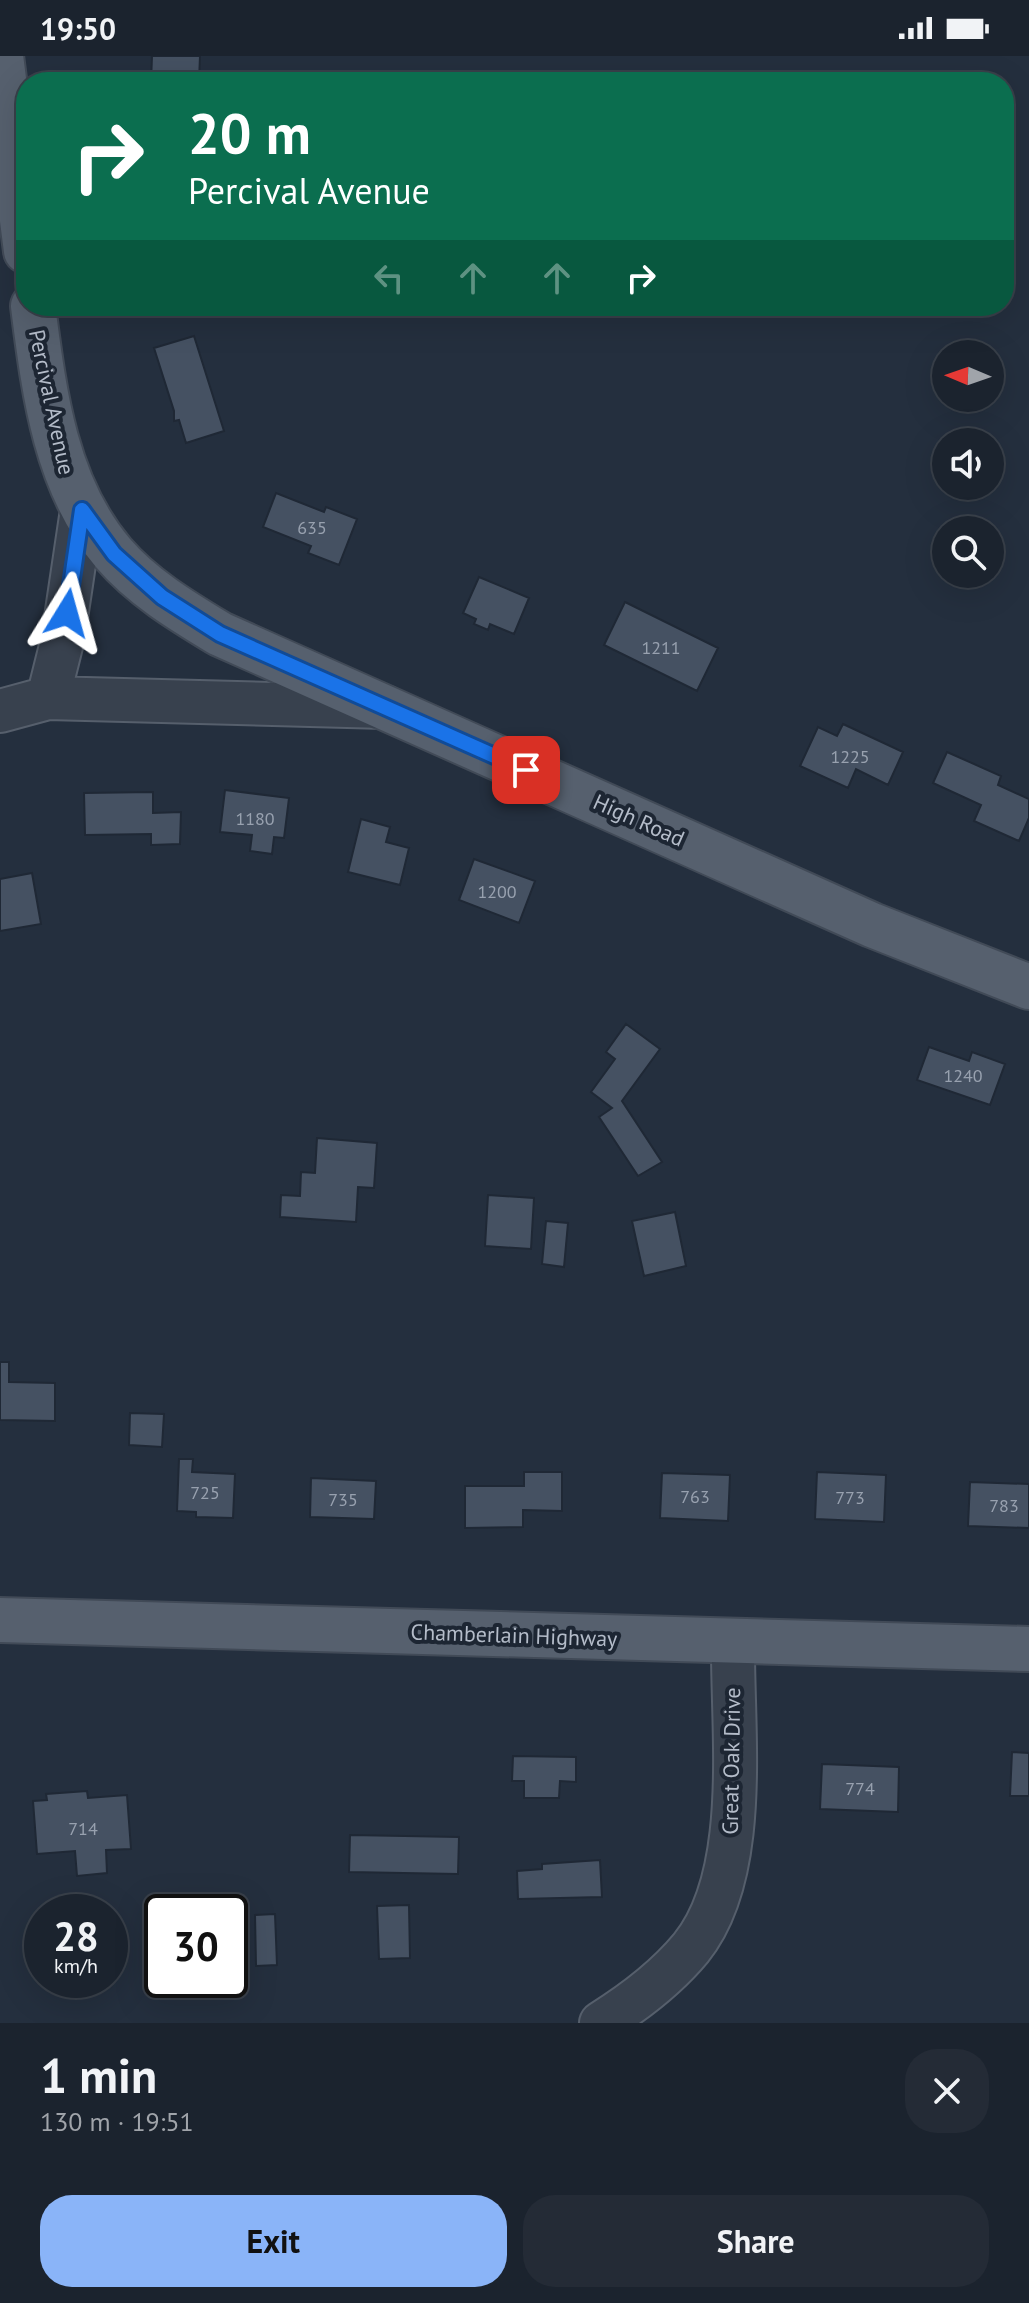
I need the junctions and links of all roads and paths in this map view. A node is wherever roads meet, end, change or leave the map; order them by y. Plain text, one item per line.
1 (1, 56) edge
2 (16, 173) edge
3 (35, 316) edge
4 (82, 510) junction
5 (48, 698) junction
6 (386, 707) junction
7 (0, 711) edge
8 (1029, 987) edge
9 (0, 1620) edge
10 (733, 1642) junction
11 (1029, 1649) edge
12 (601, 2023) edge

1 - 2 main road
3 - 4 main road, Percival Avenue
4 - 5 street
4 - 6 main road, Percival Avenue
5 - 6 street, High Road
5 - 7 street, High Road
6 - 8 main road, High Road
9 - 10 main road, Chamberlain Highway
10 - 11 main road, Chamberlain Highway
10 - 12 street, Great Oak Drive

